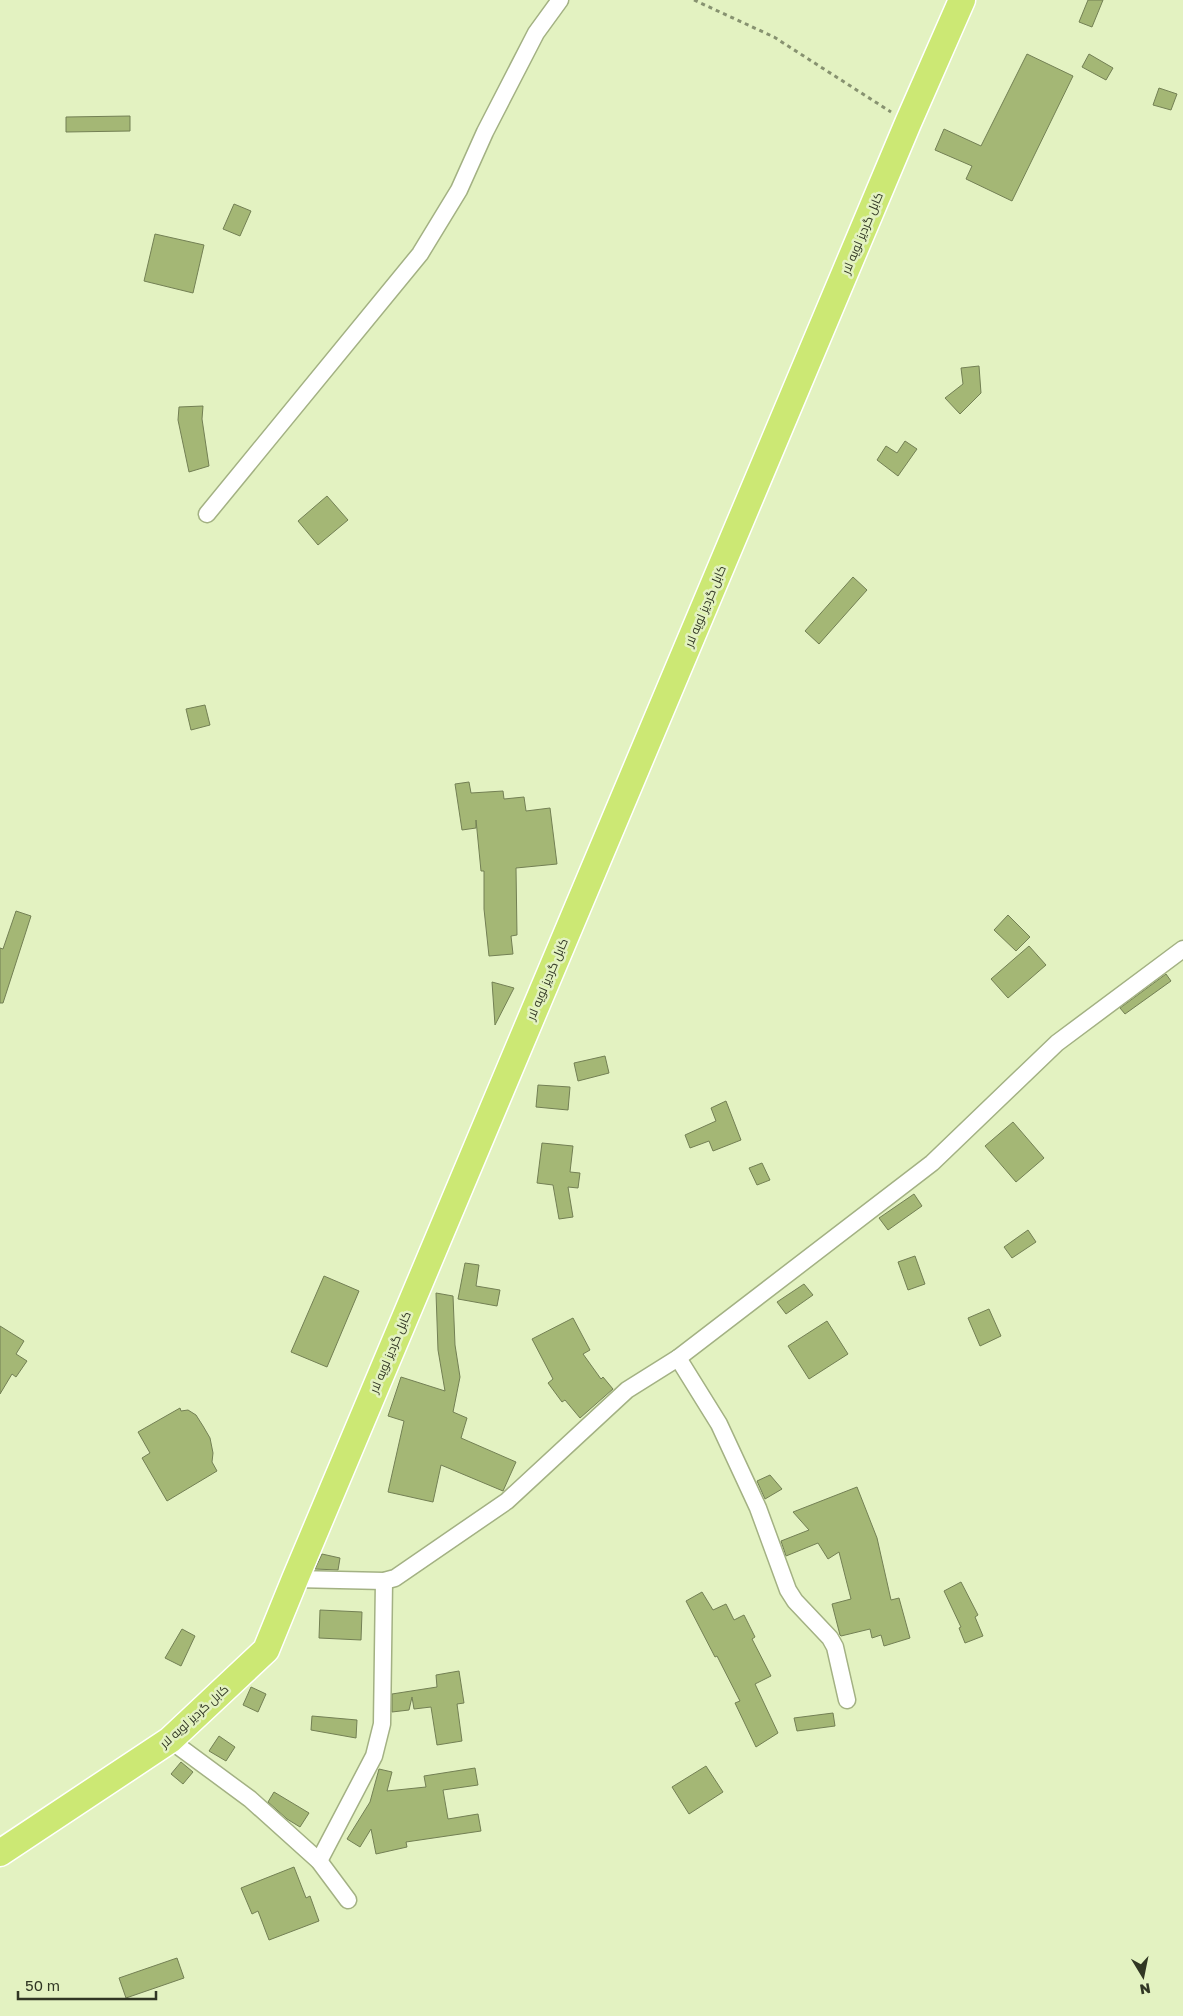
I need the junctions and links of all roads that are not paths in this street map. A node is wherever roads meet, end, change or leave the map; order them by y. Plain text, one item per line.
1 (560, 0) edge
2 (962, 0) edge
3 (207, 514) dead end
4 (1183, 949) edge
5 (678, 1358) junction
6 (295, 1579) junction
7 (384, 1581) junction
8 (847, 1700) dead end
9 (170, 1740) junction
10 (0, 1853) edge
11 (319, 1861) junction
12 (348, 1900) dead end

1 - 3 street
2 - 6 highway, کابل گردیز لویه لار
4 - 5 street
5 - 7 street
5 - 8 street
6 - 7 street
6 - 9 highway, کابل گردیز لویه لار
7 - 11 street
9 - 10 highway, کابل گردیز لویه لار
9 - 11 street
11 - 12 street

